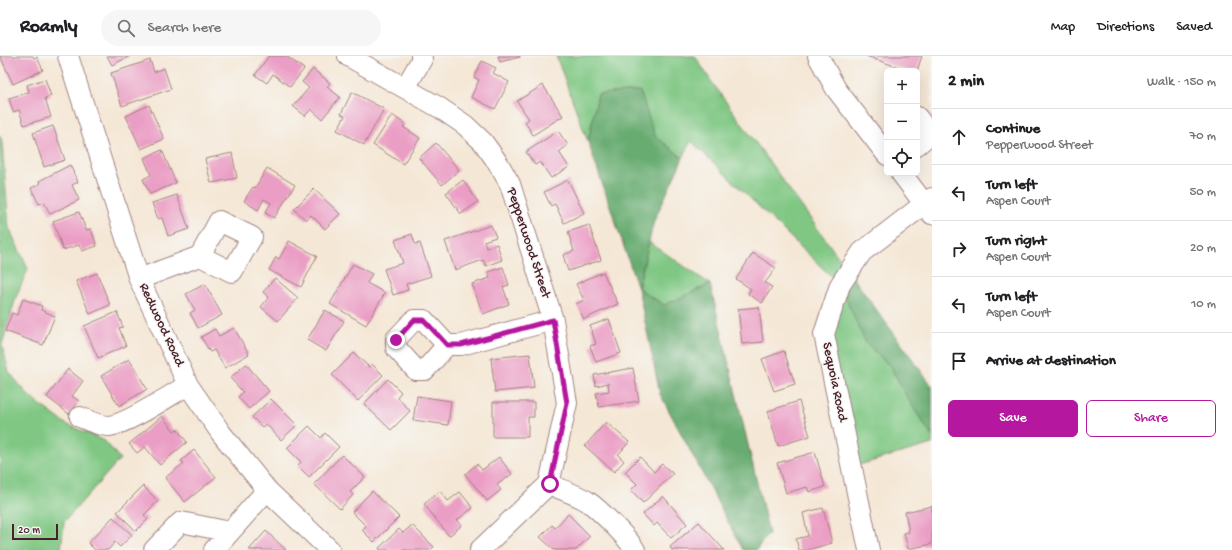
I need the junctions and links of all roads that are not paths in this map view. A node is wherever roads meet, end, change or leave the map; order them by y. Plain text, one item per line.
1 (68, 56) edge
2 (348, 56) edge
3 (818, 56) edge
4 (426, 57) edge
5 (405, 88) junction
6 (920, 121) edge
7 (920, 142) edge
8 (884, 151) edge
9 (904, 176) edge
10 (929, 205) edge
11 (200, 256) dead end
12 (139, 279) junction
13 (553, 320) junction
14 (447, 345) dead end
15 (188, 385) junction
16 (80, 417) dead end
17 (550, 484) junction
18 (267, 490) junction
19 (230, 532) junction
20 (154, 550) edge
21 (214, 550) edge
22 (330, 550) edge
23 (480, 550) edge
24 (635, 550) edge
25 (869, 550) edge

1 - 12 street, Redwood Road
2 - 5 street, Pepperwood Street
3 - 8 street
4 - 5 street
5 - 13 street, Pepperwood Street
6 - 7 street
9 - 10 street
10 - 25 street, Sequoia Road
11 - 12 street
12 - 15 street, Redwood Road
13 - 14 street
13 - 17 street, Pepperwood Street
15 - 16 street
15 - 18 street, Redwood Road
17 - 23 street
17 - 24 street
18 - 19 street
18 - 22 street, Redwood Road
19 - 20 street
19 - 21 street

